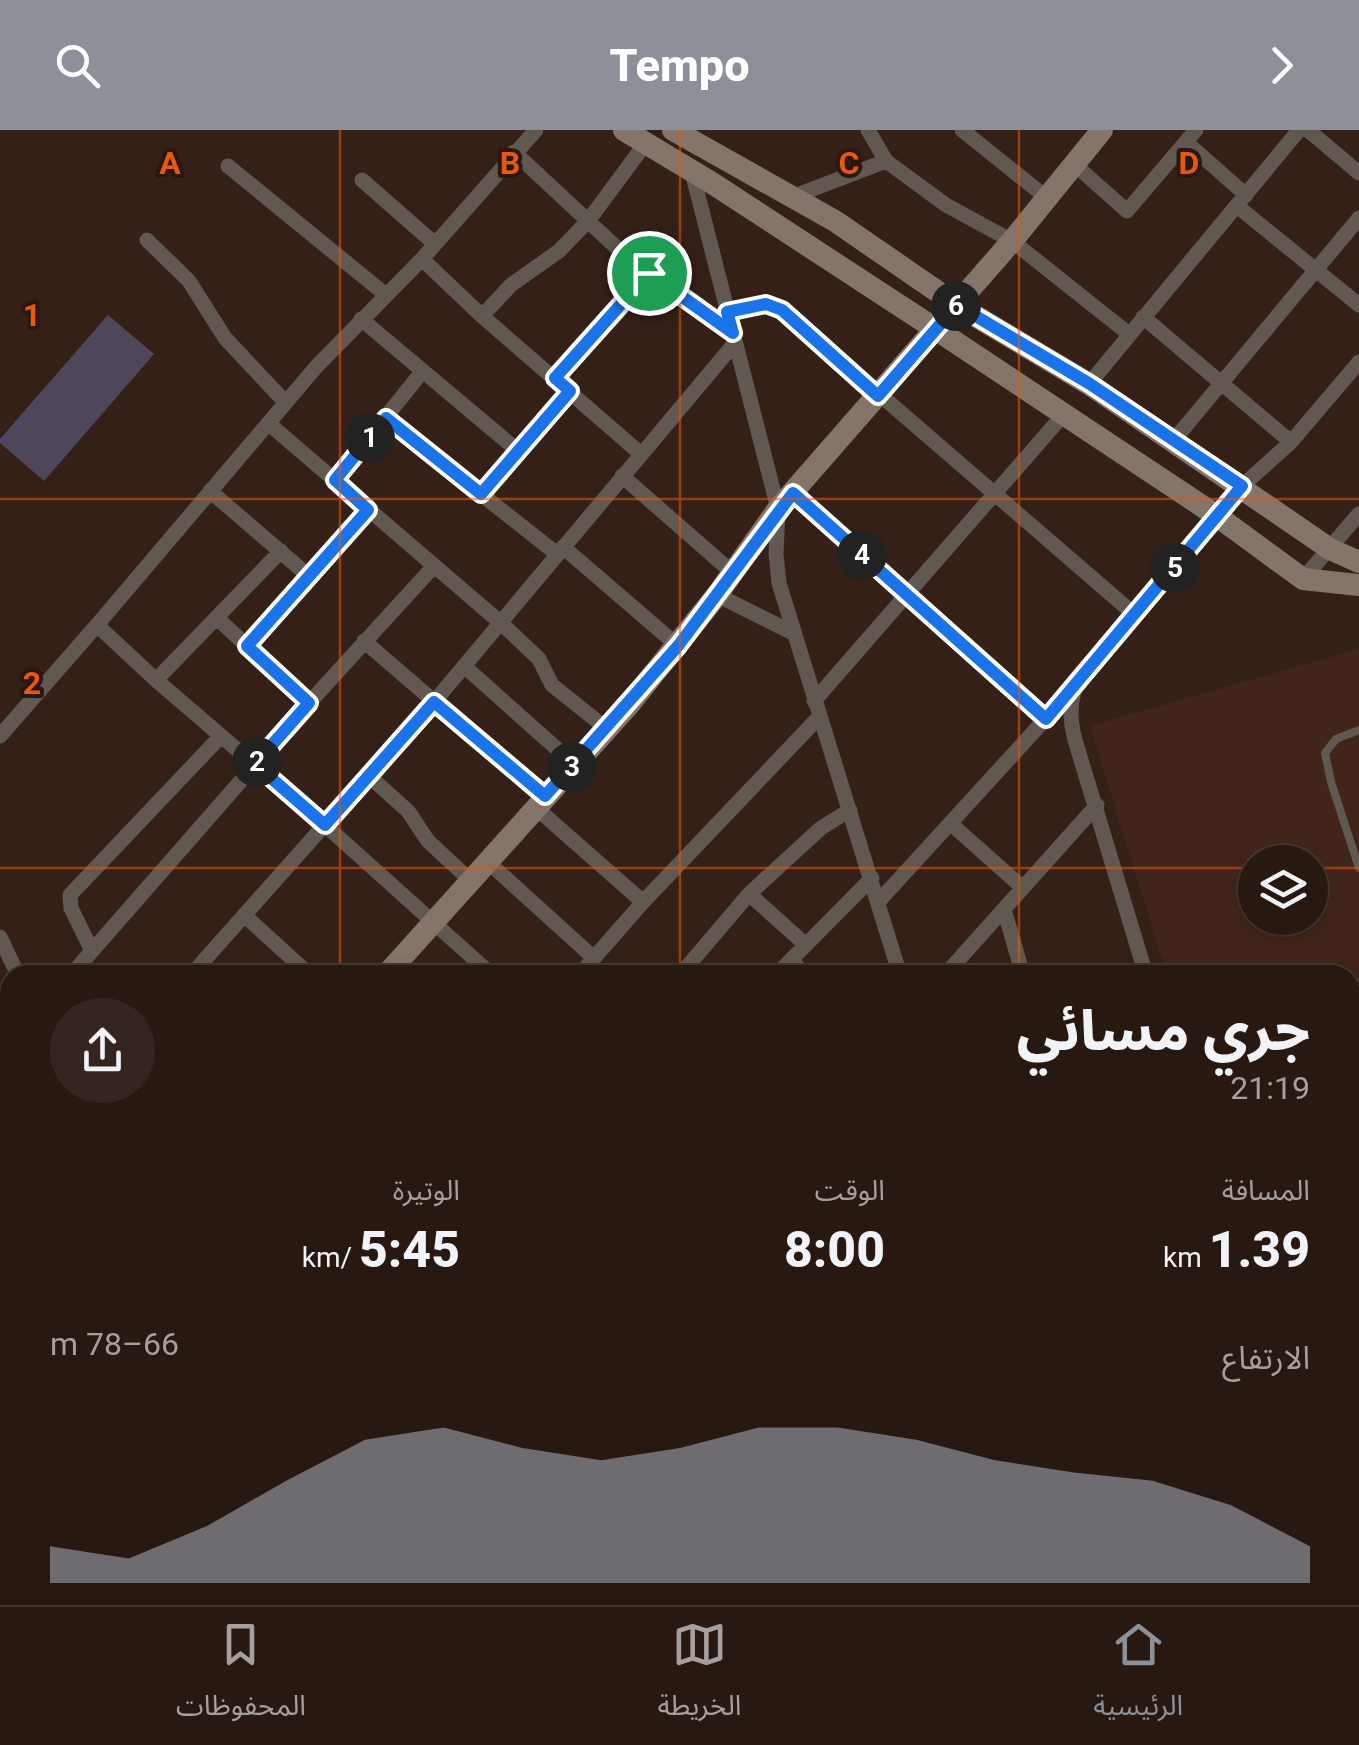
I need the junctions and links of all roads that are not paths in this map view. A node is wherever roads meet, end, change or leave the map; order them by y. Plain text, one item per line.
1 (536, 130) edge
2 (624, 130) edge
3 (868, 130) edge
4 (962, 130) edge
5 (1101, 130) edge
6 (1296, 132) edge
7 (684, 133) edge
8 (1191, 136) edge
9 (645, 144) junction
10 (514, 152) junction
11 (722, 158) junction
12 (886, 161) junction
13 (1074, 164) junction
14 (228, 166) dead end
15 (1359, 173) edge
16 (702, 178) junction
17 (362, 180) dead end
18 (792, 197) junction
19 (1048, 198) junction
20 (1242, 200) junction
21 (1359, 218) edge
22 (588, 221) junction
23 (147, 240) dead end
24 (1012, 242) junction
25 (436, 244) junction
26 (422, 259) junction
27 (1316, 270) junction
28 (649, 273) junction
29 (386, 295) junction
30 (957, 305) junction
31 (1359, 305) edge
32 (727, 312) junction
33 (482, 316) junction
34 (1143, 317) junction
35 (361, 319) junction
36 (937, 330) junction
37 (1129, 334) junction
38 (734, 338) junction
39 (1359, 362) edge
40 (422, 372) junction
41 (555, 378) junction
42 (1090, 384) junction
43 (1221, 384) junction
44 (570, 391) junction
45 (878, 396) junction
46 (285, 402) junction
47 (1064, 414) junction
48 (386, 418) junction
49 (268, 423) junction
50 (1174, 440) junction
51 (1291, 442) junction
52 (517, 450) junction
53 (641, 454) junction
54 (622, 476) junction
55 (335, 480) junction
56 (1242, 486) junction
57 (210, 492) junction
58 (481, 494) junction
59 (994, 494) junction
60 (786, 501) junction
61 (368, 510) junction
62 (1359, 514) edge
63 (1217, 516) junction
64 (1330, 549) junction
65 (281, 551) junction
66 (560, 551) junction
67 (1359, 562) edge
68 (434, 566) junction
69 (733, 573) junction
70 (310, 578) junction
71 (1303, 579) junction
72 (1359, 585) edge
73 (717, 595) junction
74 (908, 595) junction
75 (1136, 615) junction
76 (217, 618) junction
77 (501, 623) junction
78 (97, 625) junction
79 (792, 633) junction
80 (364, 641) junction
81 (247, 646) junction
82 (678, 646) junction
83 (464, 666) junction
84 (156, 680) junction
85 (1076, 686) junction
86 (434, 702) junction
87 (309, 703) junction
88 (817, 708) junction
89 (1046, 719) junction
90 (607, 729) junction
91 (1359, 730) edge
92 (0, 736) edge
93 (221, 736) junction
94 (255, 764) junction
95 (574, 764) junction
96 (369, 776) junction
97 (540, 802) junction
98 (1097, 805) junction
99 (850, 810) junction
100 (950, 823) junction
101 (325, 825) junction
102 (487, 861) junction
103 (1359, 868) edge
104 (872, 878) junction
105 (470, 880) junction
106 (1023, 888) junction
107 (749, 894) junction
108 (879, 901) junction
109 (643, 902) junction
110 (1004, 909) junction
111 (244, 915) junction
112 (433, 922) junction
113 (0, 937) edge
114 (806, 946) junction
115 (92, 951) junction
116 (594, 958) junction
117 (791, 960) junction
118 (13, 965) edge
119 (79, 965) edge
120 (200, 965) edge
121 (299, 965) edge
122 (395, 965) edge
123 (481, 965) edge
124 (588, 965) edge
125 (689, 965) edge
126 (786, 965) edge
127 (796, 965) edge
128 (897, 965) edge
129 (954, 965) edge
130 (1019, 965) edge
131 (1143, 965) edge

1 - 10 street
2 - 9 street
3 - 12 street
4 - 19 street
5 - 13 street
6 - 15 street
6 - 20 street
7 - 11 street
8 - 13 street
8 - 20 street
9 - 16 street
9 - 22 street
10 - 22 street
10 - 25 street
11 - 16 street
11 - 18 street
12 - 18 street
12 - 24 street
13 - 19 street
14 - 29 street
16 - 32 street
16 - 36 street
17 - 25 street
18 - 30 street
19 - 24 street
20 - 27 street
20 - 34 street
21 - 27 street
22 - 28 street
22 - 33 street
23 - 46 street
24 - 30 street
24 - 37 street
25 - 26 street
26 - 29 street
26 - 33 street
27 - 31 street
27 - 43 street
28 - 38 street
28 - 41 street
29 - 35 street
30 - 36 street
30 - 42 street
32 - 38 street
32 - 45 street
33 - 41 street
34 - 37 street
34 - 43 street
35 - 40 street
35 - 46 street
36 - 45 street
36 - 47 street
37 - 42 street
38 - 53 street
38 - 60 street
39 - 51 street
40 - 48 street
40 - 52 street
41 - 44 street
42 - 50 street
43 - 50 street
43 - 51 street
44 - 52 street
44 - 53 street
45 - 59 street
45 - 60 street
46 - 49 street
47 - 59 street
47 - 63 street
48 - 55 street
48 - 58 street
49 - 55 street
49 - 57 street
50 - 56 street
51 - 56 street
52 - 58 street
53 - 54 street
54 - 66 street
54 - 69 street
55 - 61 street
56 - 63 street
56 - 64 street
57 - 65 street
57 - 78 street
58 - 66 street
59 - 74 street
59 - 75 street
60 - 69 street
60 - 74 street
60 - 79 street
61 - 68 street
61 - 70 street
62 - 64 street
63 - 71 street
63 - 75 street
64 - 67 street
64 - 71 street
65 - 70 street
65 - 76 street
66 - 77 street
66 - 82 street
68 - 77 street
68 - 80 street
69 - 73 street
70 - 81 street
71 - 72 street
73 - 79 street
73 - 82 street
74 - 88 street
74 - 89 street
75 - 85 street
76 - 81 street
76 - 84 street
77 - 83 street
77 - 90 street
78 - 84 street
78 - 92 street
79 - 88 street
80 - 86 street
80 - 87 street
81 - 87 street
82 - 90 street
83 - 86 street
83 - 95 street
84 - 93 street
85 - 89 street
85 - 98 street
86 - 96 street
86 - 97 street
87 - 94 street
88 - 99 street
88 - 109 street
89 - 100 street
90 - 95 street
91 - 103 lane
93 - 94 street
93 - 115 street
94 - 101 street
94 - 115 street
95 - 97 street
96 - 101 street
96 - 105 street
97 - 102 street
97 - 109 street
98 - 106 street
98 - 131 street
99 - 104 street
99 - 107 street
100 - 106 street
100 - 108 street
101 - 111 street
101 - 112 street
102 - 105 street
102 - 116 street
104 - 108 street
104 - 114 street
105 - 112 street
106 - 110 street
107 - 114 street
107 - 125 street
108 - 128 street
109 - 116 street
110 - 129 street
110 - 130 street
111 - 120 street
111 - 121 street
112 - 122 street
112 - 123 street
113 - 118 street
114 - 117 street
115 - 119 street
116 - 124 street
117 - 126 street
117 - 127 street

